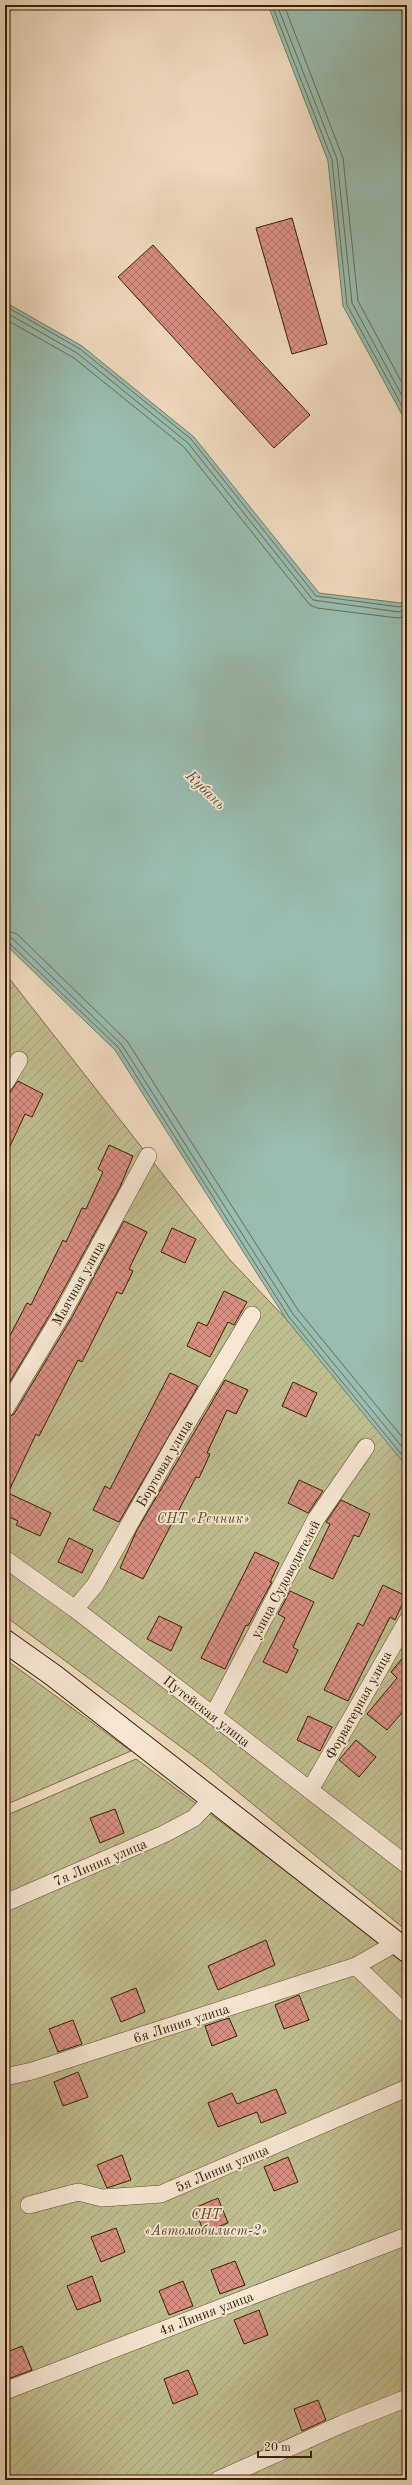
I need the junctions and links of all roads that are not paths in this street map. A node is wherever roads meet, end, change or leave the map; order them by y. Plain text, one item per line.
1 (19, 1060) dead end
2 (5, 1083) edge
3 (148, 1156) dead end
4 (252, 1315) dead end
5 (5, 1409) edge
6 (366, 1447) dead end
7 (5, 1559) edge
8 (75, 1609) junction
9 (407, 1621) edge
10 (5, 1642) edge
11 (213, 1716) junction
12 (310, 1790) junction
13 (212, 1799) junction
14 (407, 1865) edge
15 (5, 1903) edge
16 (401, 1947) edge
17 (356, 1966) junction
18 (407, 2015) edge
19 (5, 2077) edge
20 (407, 2088) edge
21 (29, 2205) dead end
22 (407, 2236) edge
23 (5, 2392) edge
24 (407, 2398) edge
25 (218, 2480) edge

1 - 2 street
3 - 5 street, Маячная улица
4 - 8 street, Бортовая улица
6 - 11 street, улица Судоводителей
7 - 8 street, Путейская улица
8 - 11 street, Путейская улица
9 - 12 street, Форватерная улица
10 - 13 street
11 - 12 street, Путейская улица
12 - 14 street, Путейская улица
13 - 15 street, 7я Линия улица
13 - 16 street
16 - 17 street, 6я Линия улица
17 - 18 street
17 - 19 street, 6я Линия улица
20 - 21 street, 5я Линия улица
22 - 23 street, 4я Линия улица
24 - 25 street

